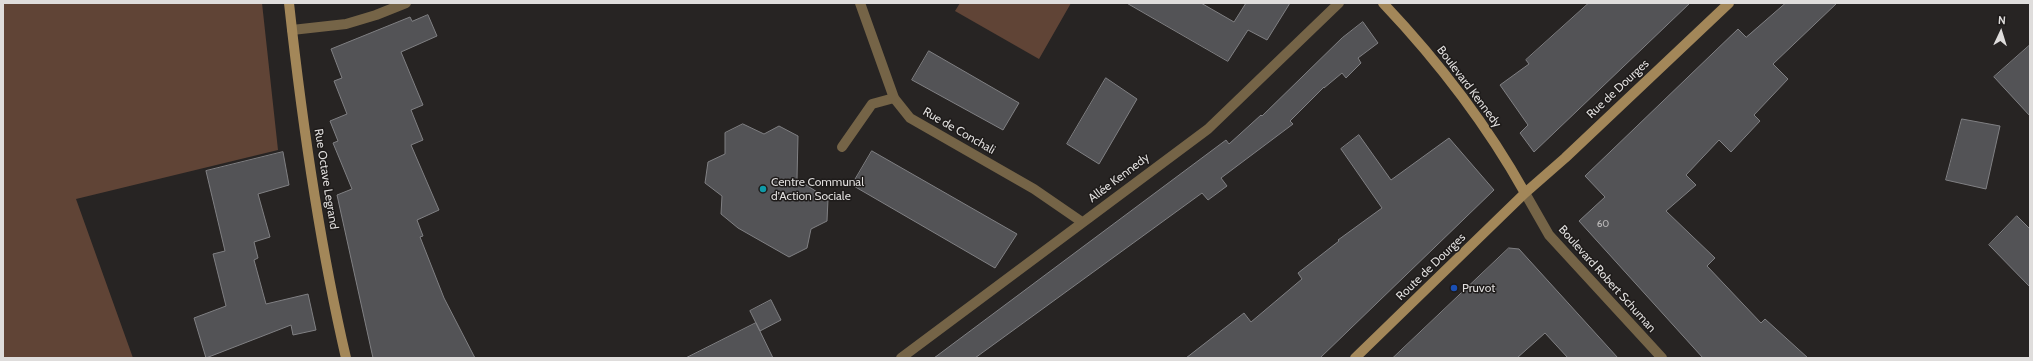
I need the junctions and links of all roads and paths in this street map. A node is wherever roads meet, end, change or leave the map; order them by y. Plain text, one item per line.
1 (289, 3) edge
2 (406, 3) edge
3 (860, 3) edge
4 (1339, 3) edge
5 (1383, 3) edge
6 (1729, 3) edge
7 (292, 30) junction
8 (894, 98) junction
9 (842, 147) dead end
10 (1525, 193) junction
11 (1082, 222) junction
12 (346, 358) edge
13 (901, 358) edge
14 (1354, 358) edge
15 (1662, 358) edge

1 - 7 main road, Rue Octave Legrand
2 - 7 street
3 - 8 street, Rue de Conchali
4 - 11 street, Allée Kennedy
5 - 10 main road, Boulevard Kennedy
6 - 10 main road, Rue de Dourges
7 - 12 main road, Rue Octave Legrand
8 - 9 street
8 - 11 street, Rue de Conchali
10 - 14 main road, Route de Dourges
10 - 15 street, Boulevard Robert Schuman
11 - 13 street, Allée Kennedy

